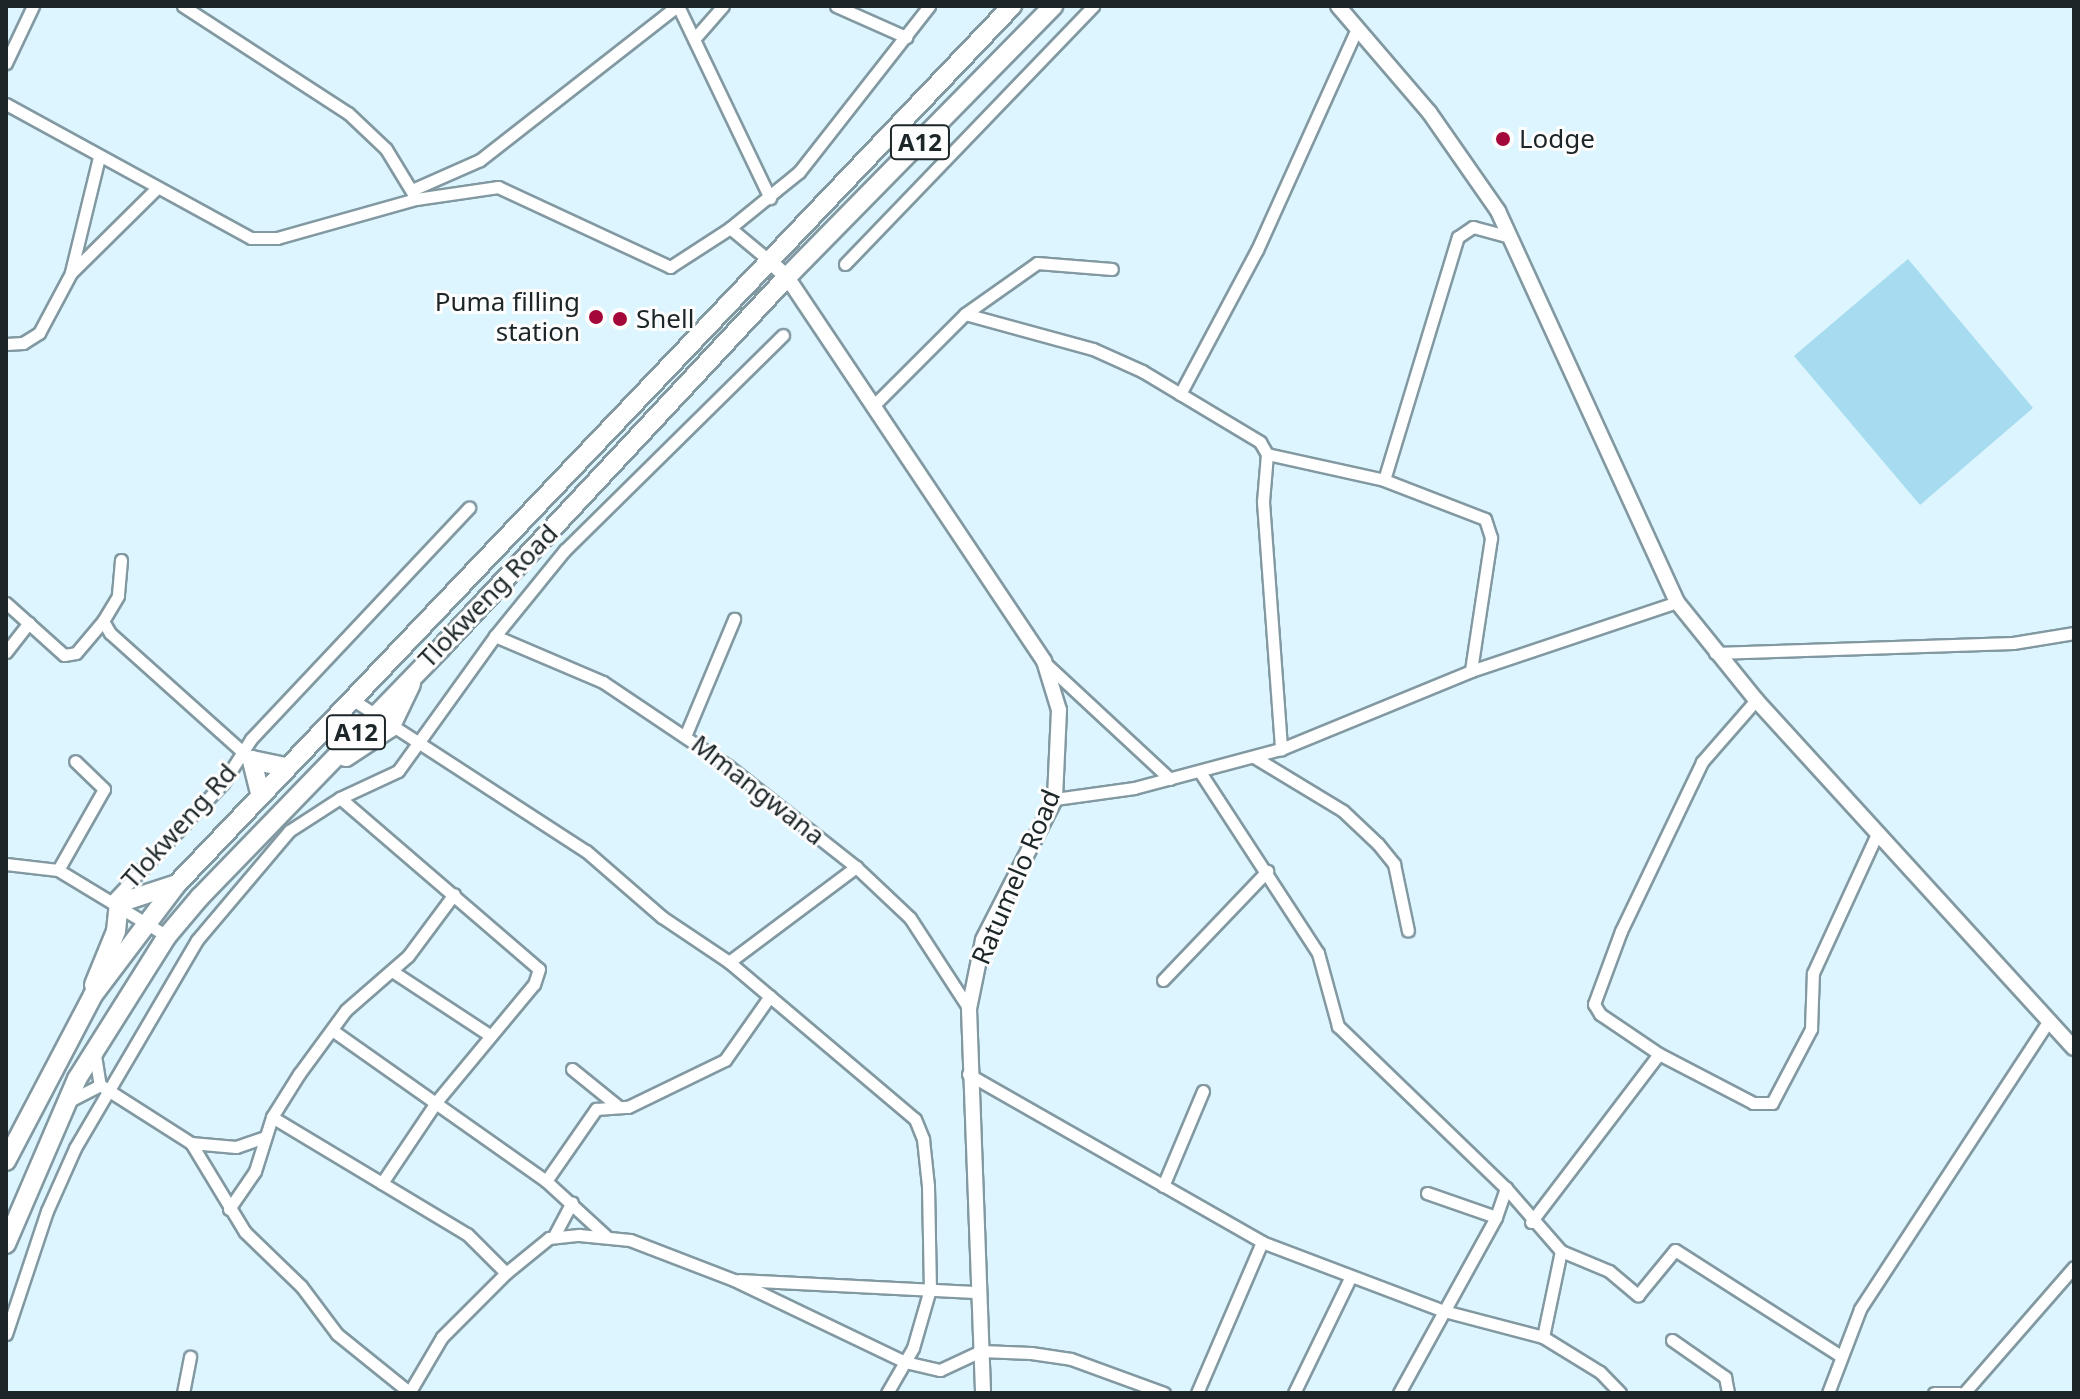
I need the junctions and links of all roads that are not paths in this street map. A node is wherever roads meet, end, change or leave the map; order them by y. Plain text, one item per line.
1 (33, 6) edge
2 (183, 6) edge
3 (677, 6) edge
4 (723, 6) edge
5 (836, 6) edge
6 (929, 6) edge
7 (1012, 6) edge
8 (1053, 6) edge
9 (1093, 6) edge
10 (1338, 6) edge
11 (1357, 29) junction
12 (906, 37) junction
13 (694, 39) junction
14 (6, 63) edge
15 (6, 104) edge
16 (99, 157) junction
17 (156, 189) junction
18 (414, 194) junction
19 (770, 198) junction
20 (730, 228) junction
21 (1510, 237) junction
22 (766, 258) junction
23 (845, 264) dead end
24 (1112, 269) dead end
25 (71, 273) junction
26 (787, 277) junction
27 (965, 314) junction
28 (783, 335) dead end
29 (6, 344) edge
30 (1180, 394) junction
31 (873, 406) junction
32 (1267, 454) junction
33 (1384, 480) junction
34 (469, 508) dead end
35 (121, 560) dead end
36 (1677, 602) junction
37 (6, 603) edge
38 (734, 619) dead end
39 (103, 621) junction
40 (29, 623) junction
41 (2074, 633) edge
42 (495, 636) junction
43 (441, 648) junction
44 (6, 652) edge
45 (1715, 653) junction
46 (1044, 661) junction
47 (1471, 671) junction
48 (350, 698) junction
49 (1756, 700) junction
50 (372, 714) junction
51 (390, 728) junction
52 (686, 734) junction
53 (419, 745) junction
54 (1281, 749) junction
55 (247, 756) junction
56 (1254, 757) junction
57 (75, 761) dead end
58 (284, 767) junction
59 (1200, 772) junction
60 (317, 779) junction
61 (1170, 779) junction
62 (260, 793) junction
63 (340, 798) junction
64 (1055, 799) junction
65 (1878, 832) junction
66 (6, 864) edge
67 (856, 867) junction
68 (58, 870) junction
69 (1267, 871) junction
70 (177, 884) junction
71 (454, 894) junction
72 (116, 902) junction
73 (143, 923) junction
74 (1408, 931) dead end
75 (167, 936) junction
76 (729, 962) junction
77 (392, 971) junction
78 (1163, 980) dead end
79 (93, 995) junction
80 (770, 996) junction
81 (969, 1009) junction
82 (2049, 1020) junction
83 (332, 1030) junction
84 (488, 1034) junction
85 (102, 1036) junction
86 (2074, 1048) edge
87 (1659, 1054) junction
88 (572, 1069) dead end
89 (968, 1073) junction
90 (104, 1088) junction
91 (1203, 1091) dead end
92 (437, 1101) junction
93 (620, 1107) junction
94 (60, 1114) junction
95 (272, 1117) junction
96 (265, 1137) junction
97 (191, 1143) junction
98 (6, 1161) edge
99 (546, 1181) junction
100 (382, 1183) junction
101 (1163, 1186) junction
102 (1506, 1188) junction
103 (1427, 1193) dead end
104 (572, 1202) junction
105 (229, 1209) junction
106 (1496, 1217) junction
107 (1531, 1222) junction
108 (554, 1236) junction
109 (606, 1236) junction
110 (1262, 1242) junction
111 (6, 1244) edge
112 (1561, 1251) junction
113 (2074, 1267) edge
114 (506, 1273) junction
115 (1350, 1278) junction
116 (734, 1280) junction
117 (930, 1289) junction
118 (979, 1292) junction
119 (1444, 1311) junction
120 (6, 1334) edge
121 (1543, 1337) junction
122 (1672, 1340) dead end
123 (981, 1351) junction
124 (1841, 1356) junction
125 (190, 1357) dead end
126 (905, 1362) junction
127 (183, 1393) edge
128 (409, 1393) edge
129 (887, 1393) edge
130 (983, 1393) edge
131 (1164, 1393) edge
132 (1197, 1393) edge
133 (1294, 1393) edge
134 (1399, 1393) edge
135 (1620, 1393) edge
136 (1728, 1393) edge
137 (1828, 1393) edge
138 (1934, 1393) edge
139 (1962, 1393) edge

1 - 14 street
2 - 18 street
3 - 13 street
3 - 18 street
4 - 13 street
5 - 12 street
6 - 12 street
7 - 22 main road, Tlokweng Road / A12
8 - 26 main road, Tlokweng Road / A12
9 - 23 street
10 - 11 street
11 - 21 street
11 - 30 street
12 - 19 street
13 - 19 street
15 - 16 street
16 - 17 street
16 - 25 street
17 - 18 street
17 - 25 street
18 - 20 street
19 - 20 street
20 - 22 street
21 - 33 street
21 - 36 street
22 - 26 street, Ratumelo Road
22 - 48 main road, Tlokweng Road / A12
24 - 27 street
25 - 29 street
26 - 31 street, Ratumelo Road
26 - 43 main road, Tlokweng Road / A12
27 - 30 street
27 - 31 street
28 - 42 street
30 - 32 street
31 - 46 street, Ratumelo Road
32 - 33 street
32 - 54 street
33 - 47 street
34 - 55 street, Tlokweng Rd
35 - 39 street
36 - 45 street
36 - 47 street
37 - 40 street
38 - 52 street
39 - 40 street
39 - 55 street
40 - 44 street
41 - 45 street
42 - 52 street, Mmangwana
42 - 53 street
43 - 50 main road, Tlokweng Road / A12
43 - 51 main road
45 - 49 street
46 - 61 street
46 - 64 street, Ratumelo Road
47 - 54 street
48 - 50 street
48 - 58 main road, Tlokweng Road / A12
49 - 65 street
49 - 87 street
50 - 51 street
50 - 60 main road, Tlokweng Road / A12
51 - 53 street
51 - 60 main road
52 - 67 street, Mmangwana
53 - 63 street
53 - 76 street
54 - 56 street
55 - 58 main road
55 - 62 main road
55 - 72 street, Tlokweng Rd
56 - 59 street
56 - 74 street
57 - 68 street
58 - 62 main road, Tlokweng Road / A12
59 - 61 street
59 - 69 street
60 - 75 main road, Tlokweng Road / A12
61 - 64 street
62 - 70 main road, Tlokweng Road / A12
63 - 71 street
63 - 90 street
64 - 81 street, Ratumelo Road
65 - 82 street
65 - 87 street
66 - 68 street
67 - 76 street
67 - 81 street, Mmangwana
68 - 72 street
69 - 78 street
69 - 102 street
70 - 72 main road
70 - 73 main road, Tlokweng Road / A12
71 - 77 street
71 - 84 street
72 - 73 street
72 - 79 main road
73 - 75 street
73 - 79 main road, Tlokweng Road / A12
75 - 85 main road, Tlokweng Road / A12
76 - 80 street
77 - 83 street
77 - 84 street
79 - 98 main road, Tlokweng Road / A12
80 - 93 street
80 - 117 street
81 - 89 street, Ratumelo Road
82 - 86 street
82 - 124 street
83 - 92 street
83 - 95 street
84 - 92 street
85 - 90 street
85 - 94 main road, Tlokweng Road / A12
87 - 107 street
88 - 93 street
89 - 101 street
89 - 118 street, Ratumelo Road
90 - 94 street
90 - 97 street
90 - 120 street
91 - 101 street
92 - 99 street
92 - 100 street
93 - 99 street
94 - 111 main road, Tlokweng Road / A12
95 - 96 street
95 - 100 street
96 - 97 street
96 - 105 street
97 - 105 street
99 - 104 street
100 - 114 street
101 - 110 street
102 - 106 street
102 - 107 street
103 - 106 street
104 - 108 street
104 - 109 street
105 - 128 street
106 - 119 street
107 - 112 street
108 - 109 street
108 - 114 street
109 - 116 street
110 - 115 street
110 - 132 street
112 - 121 street
112 - 124 street
113 - 139 street
114 - 128 street
115 - 119 street
115 - 133 street
116 - 117 street
116 - 126 street
117 - 118 street
117 - 126 street
118 - 123 street, Ratumelo Road
119 - 121 street
119 - 134 street
121 - 135 street
122 - 136 street
123 - 126 street
123 - 130 street, Ratumelo Road
123 - 131 street
124 - 137 street
125 - 127 street
126 - 129 street
138 - 139 street

